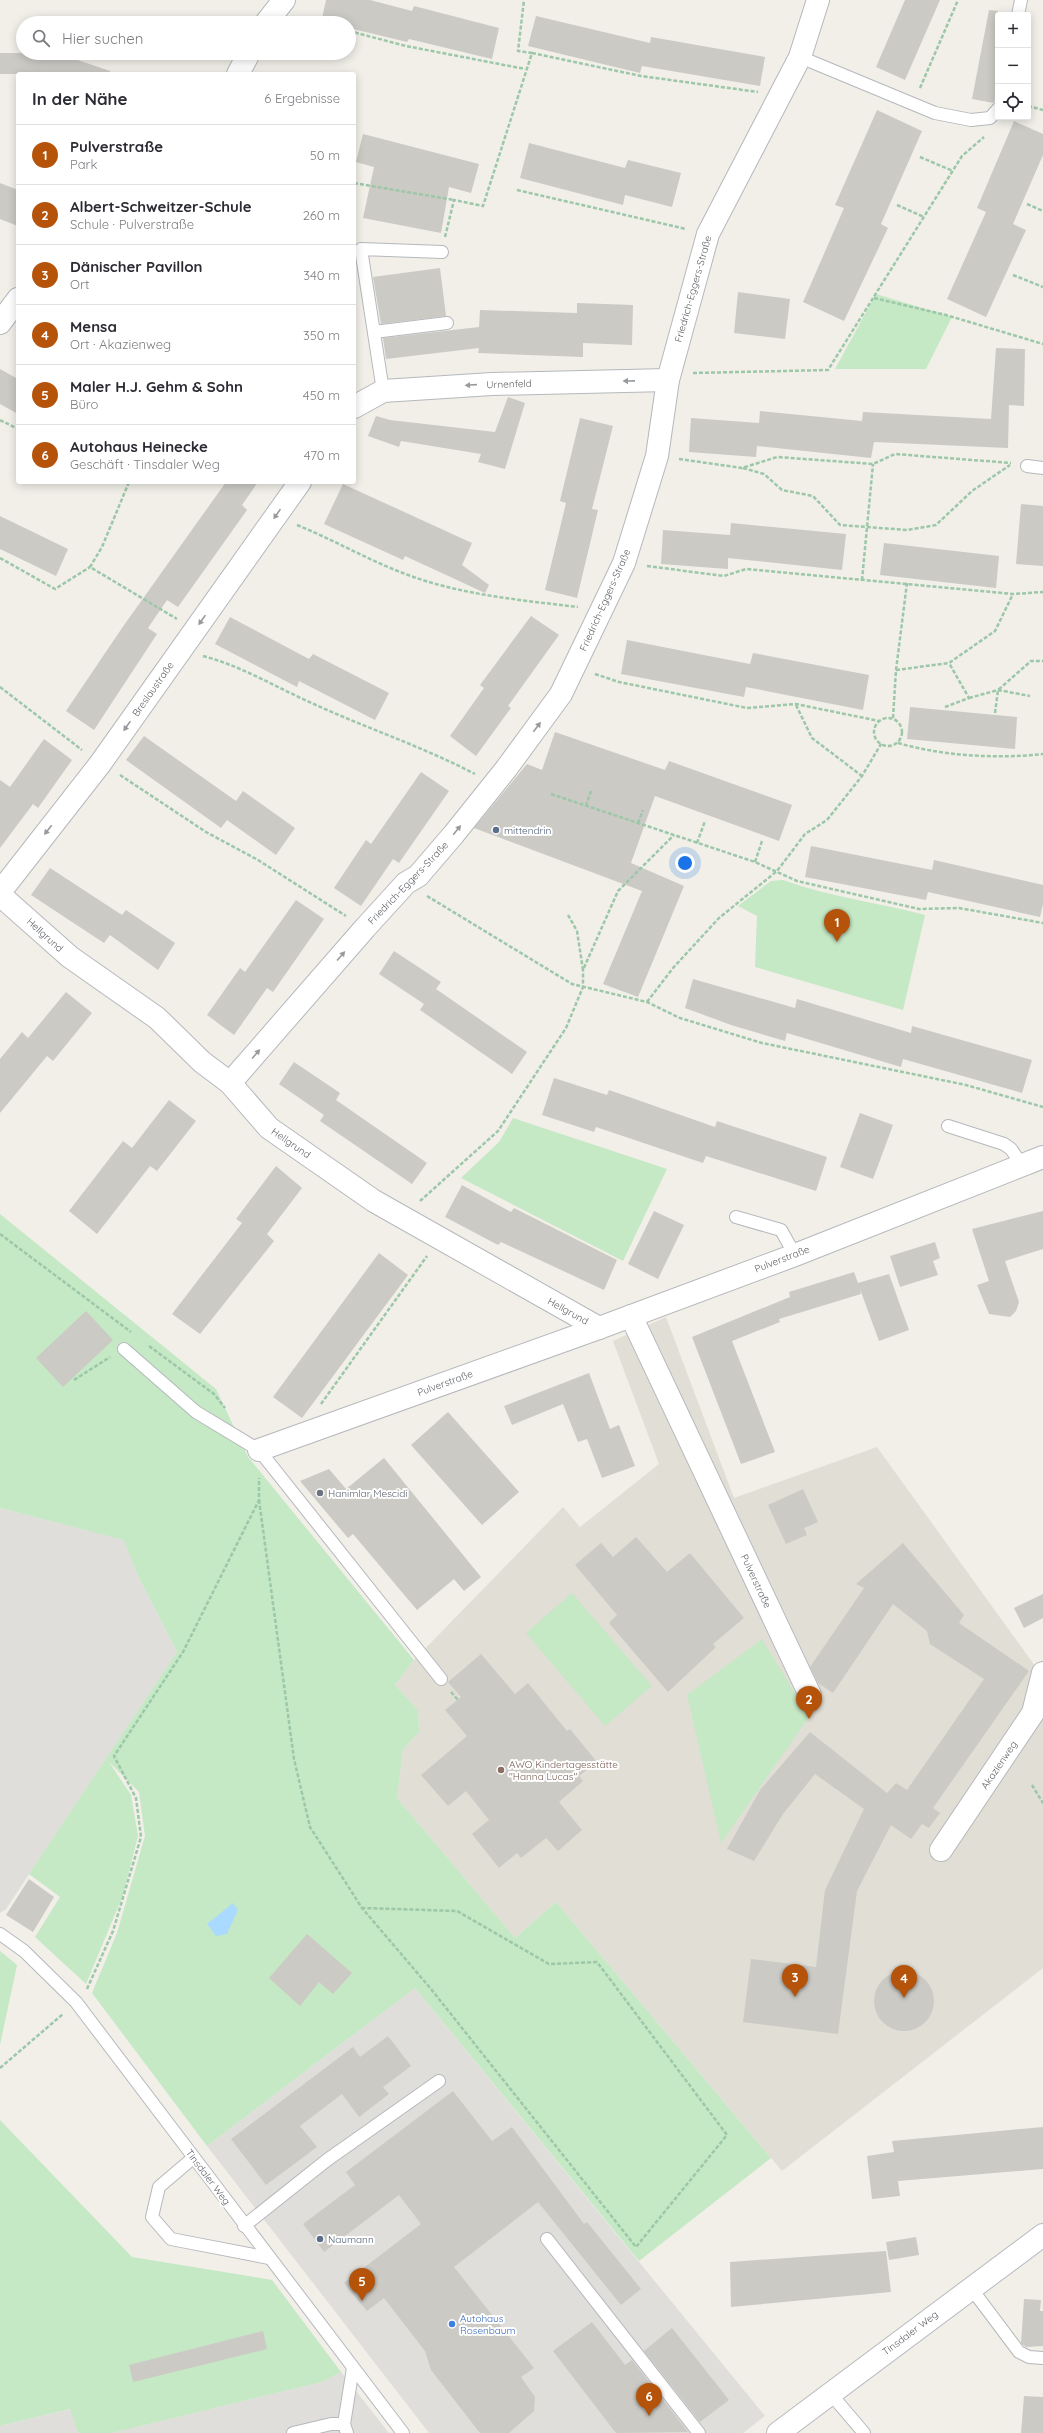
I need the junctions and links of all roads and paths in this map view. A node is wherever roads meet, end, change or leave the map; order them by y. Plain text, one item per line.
1 (284, 0) edge
2 (524, 0) edge
3 (818, 0) edge
4 (958, 0) edge
5 (1021, 0) edge
6 (1019, 12) edge
7 (271, 16) edge
8 (356, 34) edge
9 (532, 54) junction
10 (800, 57) junction
11 (245, 60) edge
12 (525, 69) junction
13 (239, 72) edge
14 (780, 95) junction
15 (913, 104) junction
16 (1031, 107) edge
17 (1043, 110) edge
18 (995, 112) edge
19 (990, 132) dead end
20 (920, 157) dead end
21 (953, 171) junction
22 (356, 182) edge
23 (517, 190) dead end
24 (454, 200) junction
25 (1027, 204) dead end
26 (896, 206) dead end
27 (1043, 211) edge
28 (924, 217) junction
29 (708, 234) junction
30 (442, 252) joint
31 (1013, 275) dead end
32 (1043, 288) edge
33 (874, 298) junction
34 (16, 302) edge
35 (0, 322) edge
36 (447, 323) dead end
37 (374, 332) junction
38 (1043, 344) edge
39 (668, 384) junction
40 (383, 391) junction
41 (356, 406) edge
42 (0, 420) edge
43 (16, 428) edge
44 (657, 456) junction
45 (873, 464) junction
46 (1027, 466) dead end
47 (742, 468) junction
48 (1043, 468) edge
49 (128, 484) edge
50 (299, 484) edge
51 (275, 517) junction
52 (866, 528) junction
53 (0, 558) edge
54 (624, 563) junction
55 (90, 567) junction
56 (862, 580) junction
57 (907, 583) junction
58 (1043, 592) edge
59 (1013, 594) junction
60 (602, 610) junction
61 (194, 630) junction
62 (180, 650) junction
63 (1043, 661) edge
64 (949, 663) junction
65 (575, 667) junction
66 (896, 670) junction
67 (0, 687) edge
68 (998, 690) junction
69 (1030, 696) dead end
70 (969, 698) junction
71 (796, 704) junction
72 (945, 707) dead end
73 (995, 713) dead end
74 (893, 718) junction
75 (878, 721) junction
76 (898, 742) junction
77 (881, 744) junction
78 (1043, 754) edge
79 (100, 764) junction
80 (862, 776) junction
81 (495, 784) junction
82 (591, 791) dead end
83 (551, 794) dead end
84 (586, 806) junction
85 (643, 810) dead end
86 (706, 821) dead end
87 (638, 823) junction
88 (674, 835) junction
89 (762, 841) dead end
90 (697, 843) junction
91 (755, 862) junction
92 (777, 871) junction
93 (406, 883) junction
94 (0, 892) edge
95 (0, 895) edge
96 (568, 916) dead end
97 (1043, 923) edge
98 (365, 928) junction
99 (583, 970) junction
100 (583, 987) junction
101 (647, 1002) junction
102 (230, 1083) junction
103 (1043, 1107) edge
104 (948, 1126) dead end
105 (1043, 1157) edge
106 (1022, 1165) junction
107 (736, 1216) dead end
108 (401, 1217) junction
109 (438, 1238) junction
110 (795, 1255) junction
111 (631, 1316) junction
112 (599, 1328) junction
113 (124, 1348) joint
114 (74, 1380) dead end
115 (322, 1428) junction
116 (259, 1450) junction
117 (259, 1500) junction
118 (1043, 1673) edge
119 (441, 1679) dead end
120 (810, 1695) dead end
121 (1032, 1785) dead end
122 (1043, 1802) edge
123 (941, 1850) dead end
124 (362, 1908) junction
125 (0, 1934) edge
126 (76, 2002) junction
127 (0, 2068) edge
128 (439, 2081) dead end
129 (193, 2158) junction
130 (244, 2226) junction
131 (1043, 2235) edge
132 (547, 2239) dead end
133 (269, 2258) junction
134 (971, 2288) junction
135 (1043, 2358) edge
136 (353, 2368) junction
137 (830, 2393) junction
138 (345, 2428) edge
139 (293, 2433) edge
140 (403, 2433) edge
141 (699, 2433) edge
142 (778, 2433) edge
143 (864, 2433) edge

1 - 7 street
2 - 9 path
3 - 10 street, Friedrich-Eggers-Straße
4 - 15 path
5 - 6 lane
8 - 12 path
9 - 12 path
9 - 14 path
10 - 14 street, Friedrich-Eggers-Straße
10 - 15 lane
11 - 13 street
12 - 24 path
14 - 29 street, Friedrich-Eggers-Straße
15 - 18 lane
16 - 17 path
19 - 21 path
20 - 21 path
21 - 28 path
22 - 24 path
23 - 29 path
24 - 30 path
25 - 27 path
26 - 28 path
28 - 33 path
29 - 39 street, Friedrich-Eggers-Straße
30 - 37 lane
31 - 32 path
33 - 38 path
33 - 39 path
34 - 35 street
36 - 37 lane
37 - 40 lane
39 -> 40 street, Urnenfeld
39 - 44 street, Friedrich-Eggers-Straße
40 - 41 street, Urnenfeld
42 - 43 path
44 - 47 path
44 - 54 street, Friedrich-Eggers-Straße
45 - 47 path
45 - 52 path
45 - 52 path
46 - 48 lane
47 - 52 path
49 - 55 path
50 -> 51 street, Breslaustraße
51 - 60 path
51 -> 61 street, Breslaustraße
52 - 56 path
53 - 55 path
54 - 56 path
54 - 60 street, Friedrich-Eggers-Straße
55 - 61 path
56 - 57 path
57 - 59 path
57 - 66 path
58 - 59 path
59 - 64 path
60 - 65 street, Friedrich-Eggers-Straße
61 - 62 street, Breslaustraße
62 -> 79 street, Breslaustraße
62 - 81 path
63 - 68 path
64 - 66 path
64 - 70 path
65 - 71 path
81 -> 65 street, Friedrich-Eggers-Straße
66 - 74 path
67 - 79 path
68 - 69 path
68 - 70 path
68 - 73 path
70 - 72 path
71 - 75 path
71 - 80 path
74 - 75 path
74 - 76 path
75 - 77 path
76 - 77 path
76 - 78 path
77 - 80 path
79 -> 94 street, Breslaustraße
79 - 98 path
80 - 92 path
93 -> 81 street, Friedrich-Eggers-Straße
82 - 84 path
83 - 84 path
84 - 87 path
85 - 87 path
86 - 90 path
87 - 88 path
88 - 90 path
88 - 99 path
89 - 91 path
90 - 91 path
91 - 92 path
92 - 97 path
92 - 101 path
93 - 98 street, Friedrich-Eggers-Straße
93 - 100 path
95 - 102 street, Hellgrund
96 - 99 path
102 -> 98 street, Friedrich-Eggers-Straße
99 - 100 path
100 - 101 path
100 - 108 path
101 - 103 path
102 - 108 street, Hellgrund
104 - 106 lane
105 - 106 street, Pulverstraße
106 - 110 street, Pulverstraße
107 - 110 lane
108 - 109 street, Hellgrund
109 - 112 street, Hellgrund
109 - 115 path
110 - 111 street, Pulverstraße
111 - 112 street, Pulverstraße
111 - 120 street, Pulverstraße
112 - 115 street, Pulverstraße
113 - 114 path
113 - 116 lane
115 - 116 street, Pulverstraße
116 - 117 path
116 - 119 lane
117 - 124 path
117 - 126 path
118 - 123 street, Akazienweg
121 - 122 path
124 - 124 path
125 - 126 lane, Tinsdaler Weg
126 - 127 path
126 - 129 lane, Tinsdaler Weg
128 - 130 lane
129 - 130 lane, Tinsdaler Weg
129 - 133 lane
130 - 133 lane, Tinsdaler Weg
131 - 134 street, Tinsdaler Weg
132 - 141 lane
133 - 136 lane, Tinsdaler Weg
134 - 135 lane
134 - 137 street, Tinsdaler Weg
136 - 138 lane
136 - 140 lane, Tinsdaler Weg
137 - 142 street, Tinsdaler Weg
137 - 143 lane
138 - 139 lane

